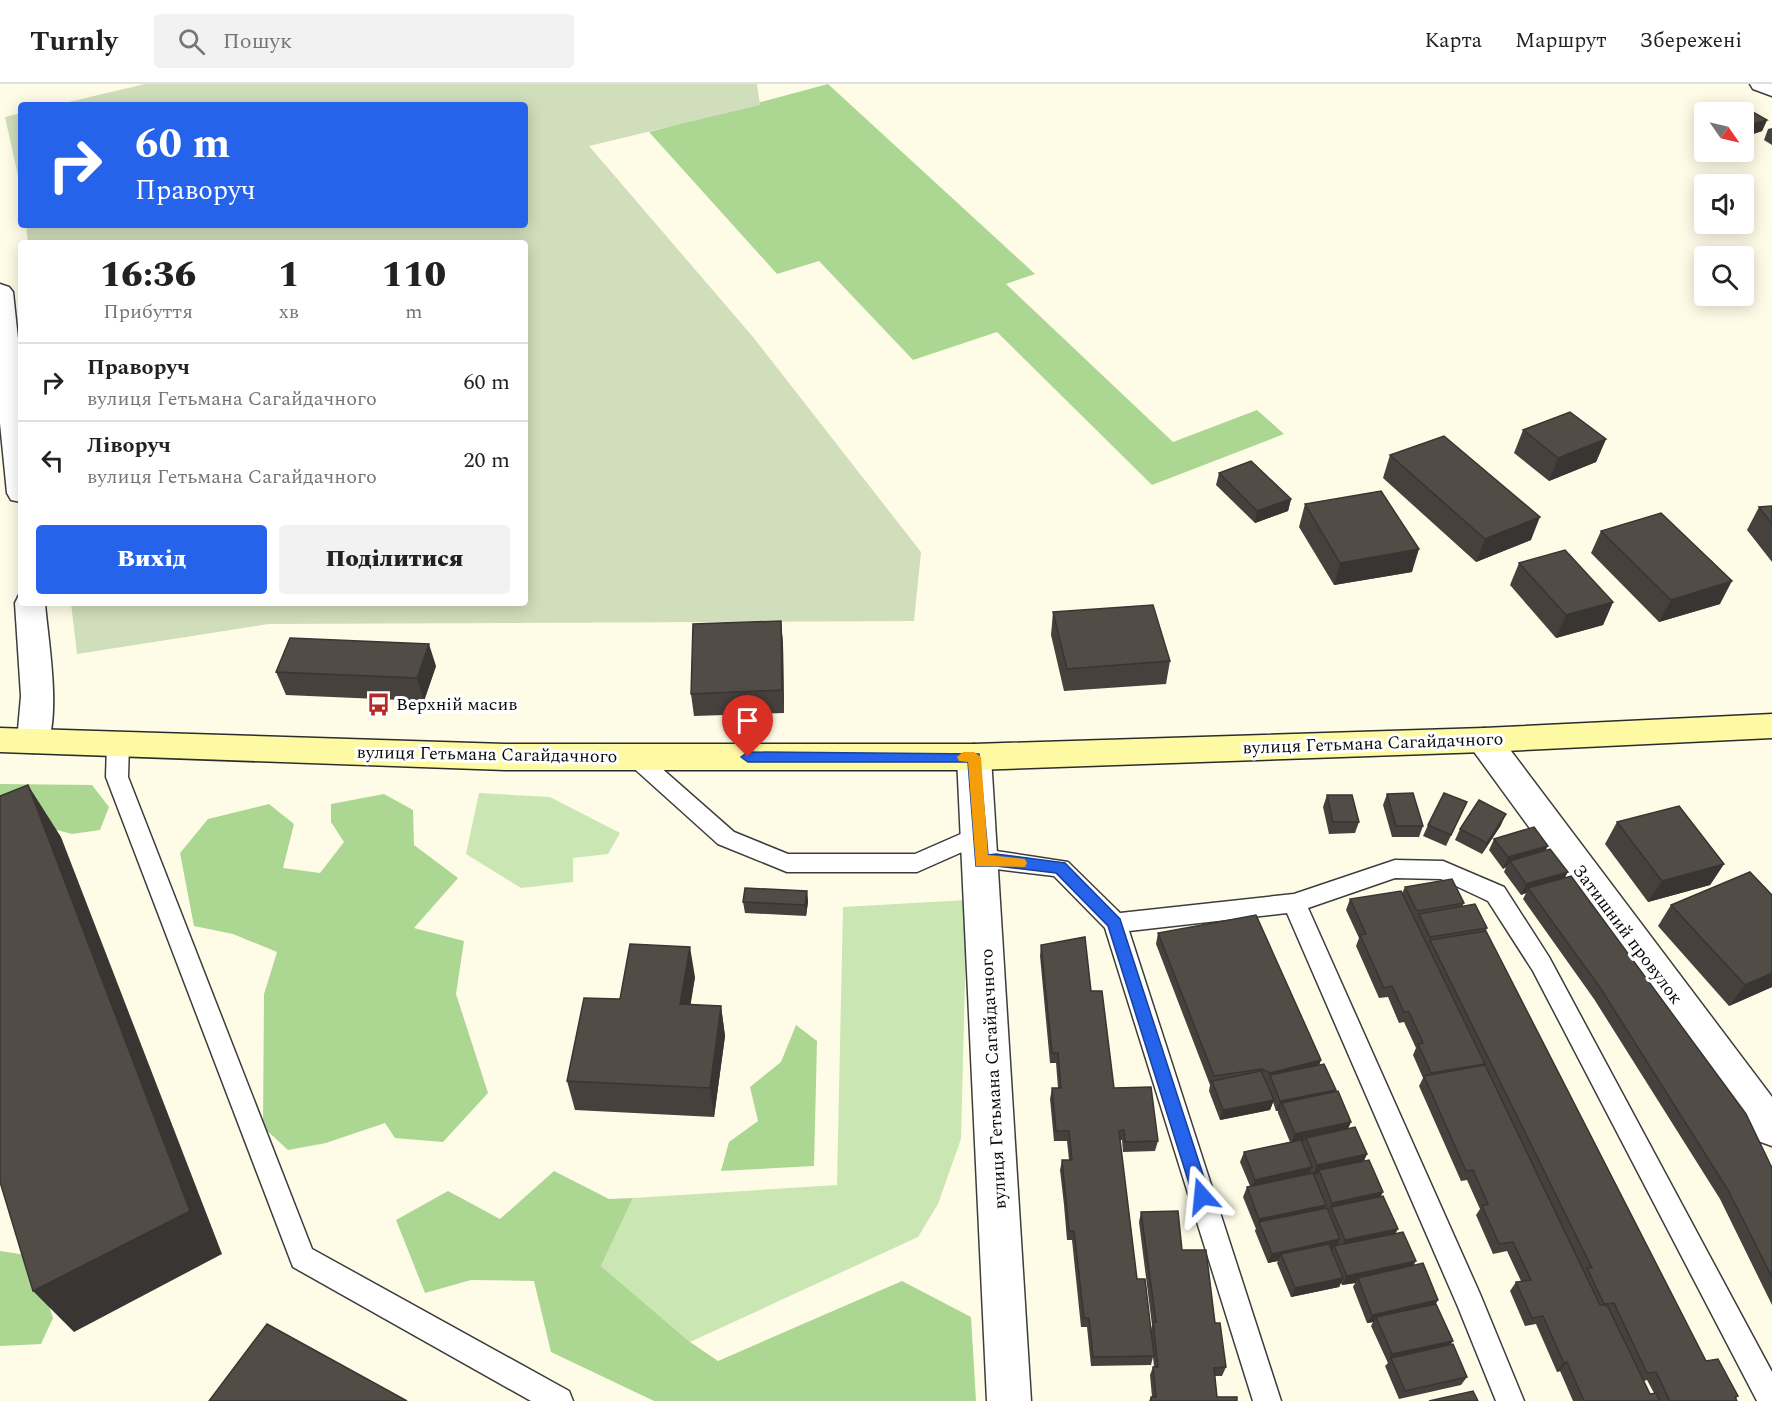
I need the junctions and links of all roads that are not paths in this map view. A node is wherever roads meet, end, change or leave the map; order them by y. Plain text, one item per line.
1 (1761, 84) edge
2 (1772, 90) edge
3 (0, 292) edge
4 (18, 464) edge
5 (30, 606) edge
6 (1772, 726) edge
7 (0, 740) edge
8 (1484, 740) junction
9 (33, 741) junction
10 (118, 744) junction
11 (635, 757) junction
12 (974, 757) junction
13 (980, 848) junction
14 (1294, 903) junction
15 (1114, 923) junction
16 (1772, 1128) edge
17 (559, 1401) edge
18 (1010, 1401) edge
19 (1267, 1401) edge
20 (1510, 1401) edge
21 (1772, 1401) edge

1 - 2 street
3 - 4 street
5 - 9 street
6 - 8 main road, вулиця Гетьмана Сагайдачного
7 - 9 main road, вулиця Гетьмана Сагайдачного
8 - 12 main road, вулиця Гетьмана Сагайдачного
8 - 16 street, Затишний провулок
9 - 10 main road, вулиця Гетьмана Сагайдачного
10 - 11 main road, вулиця Гетьмана Сагайдачного
10 - 17 lane
11 - 12 main road, вулиця Гетьмана Сагайдачного
11 - 13 lane
12 - 13 street, вулиця Гетьмана Сагайдачного
13 - 15 lane
13 - 18 street, вулиця Гетьмана Сагайдачного
14 - 15 lane
14 - 20 lane
14 - 21 lane
15 - 19 lane

